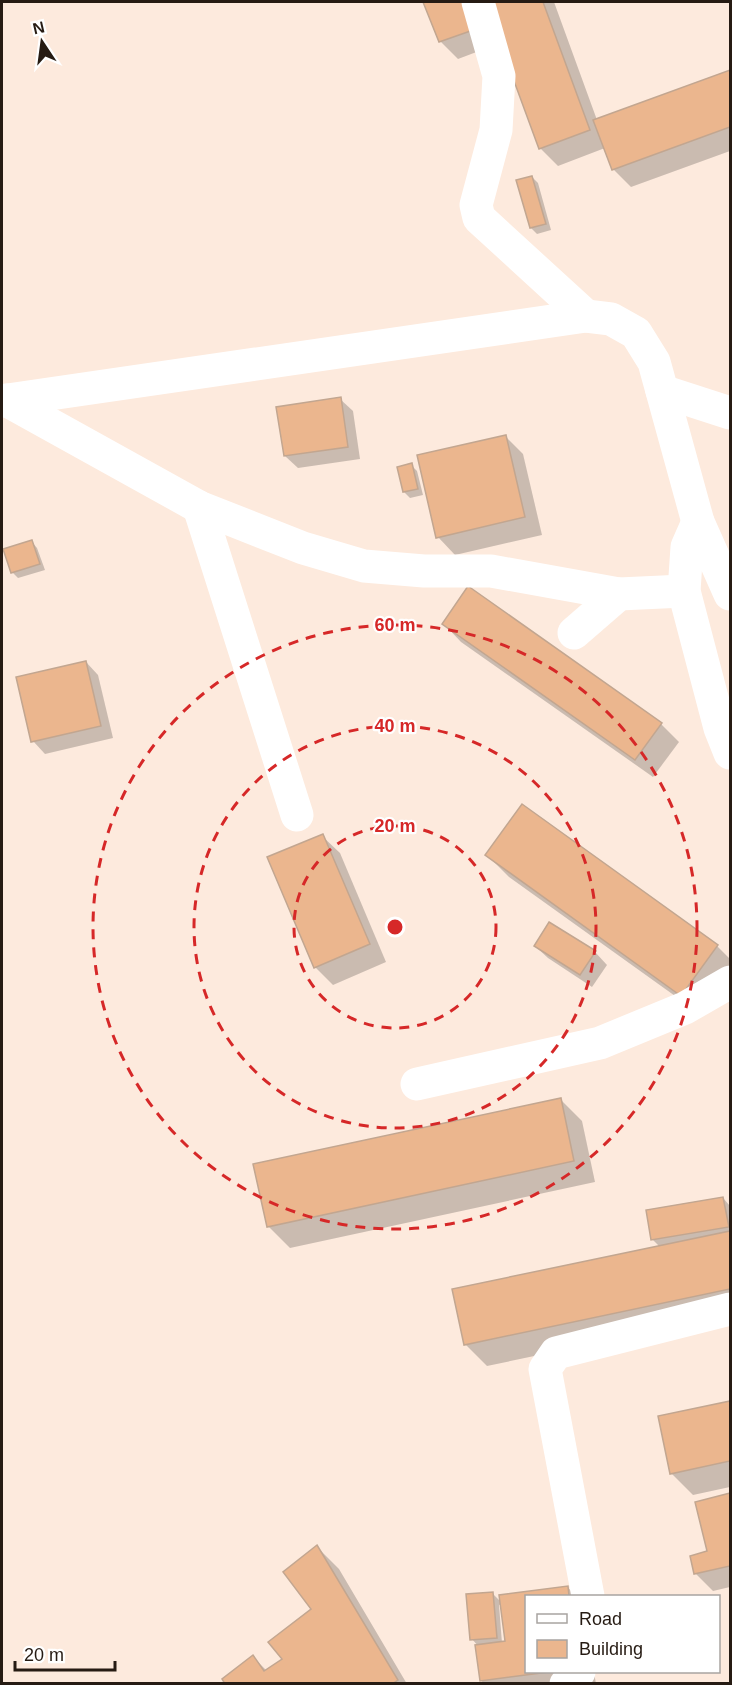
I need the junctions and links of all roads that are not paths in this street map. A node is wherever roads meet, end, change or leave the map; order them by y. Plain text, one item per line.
1 (478, 2) edge
2 (586, 316) junction
3 (662, 391) junction
4 (4, 401) edge
5 (730, 413) edge
6 (199, 507) junction
7 (698, 522) junction
8 (729, 586) edge
9 (684, 591) junction
10 (620, 594) junction
11 (574, 633) dead end
12 (730, 753) edge
13 (297, 815) dead end
14 (730, 982) edge
15 (417, 1084) dead end
16 (730, 1309) edge
17 (588, 1595) edge

1 - 2 street
2 - 3 street
2 - 4 street
3 - 5 street
3 - 7 street
4 - 6 street
6 - 10 street
6 - 13 street
7 - 8 street
7 - 9 street
9 - 10 street
9 - 12 street
10 - 11 street
14 - 15 street
16 - 17 street

